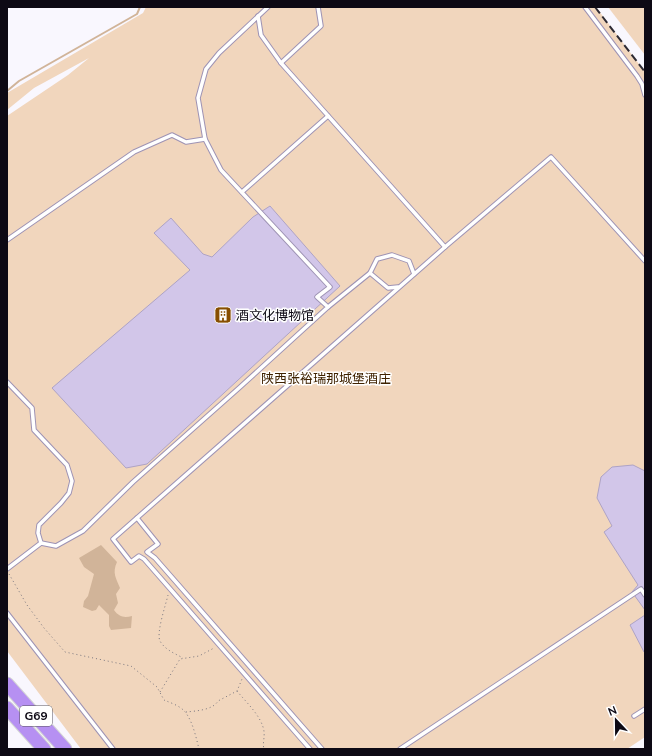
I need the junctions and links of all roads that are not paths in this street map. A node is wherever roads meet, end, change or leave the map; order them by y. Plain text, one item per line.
1 (268, 7) edge
2 (318, 7) edge
3 (585, 7) edge
4 (258, 16) junction
5 (281, 63) junction
6 (645, 95) edge
7 (328, 116) junction
8 (205, 139) junction
9 (242, 192) junction
10 (7, 240) edge
11 (444, 247) junction
12 (645, 261) edge
13 (370, 273) junction
14 (414, 274) junction
15 (398, 287) junction
16 (328, 307) junction
17 (7, 382) edge
18 (137, 518) junction
19 (41, 543) junction
20 (7, 570) edge
21 (645, 595) edge
22 (7, 613) edge
23 (7, 684) edge
24 (7, 708) edge
25 (645, 709) edge
26 (634, 716) dead end
27 (44, 749) edge
28 (65, 749) edge
29 (113, 749) edge
30 (310, 749) edge
31 (322, 749) edge
32 (400, 749) edge

1 - 4 lane
2 - 5 lane
3 - 6 lane
4 - 5 lane
4 - 8 lane
5 - 7 lane
7 - 9 lane
7 - 11 lane
8 - 9 lane
8 - 10 lane
9 - 16 lane
11 - 12 lane
11 - 14 lane
13 - 14 lane
13 - 15 lane
13 - 16 lane
14 - 15 lane
15 - 18 lane
16 - 19 lane
17 - 19 lane
18 - 30 lane
18 - 31 lane
19 - 20 lane
21 - 32 lane
22 - 29 lane
23 - 28 highway, G69
24 - 27 highway, G69
25 - 26 lane

